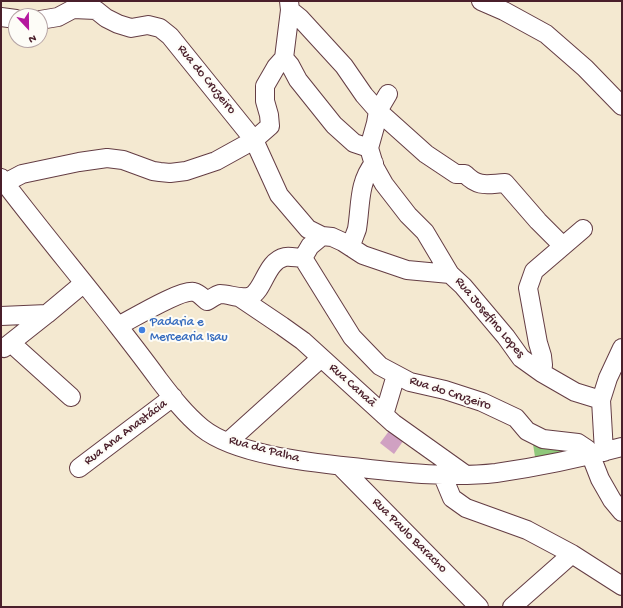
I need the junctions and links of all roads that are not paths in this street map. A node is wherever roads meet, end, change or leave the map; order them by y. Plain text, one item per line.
1 (481, 1) edge
2 (69, 5) edge
3 (289, 5) edge
4 (504, 6) edge
5 (48, 19) edge
6 (284, 58) junction
7 (388, 94) dead end
8 (622, 106) edge
9 (378, 111) junction
10 (254, 140) junction
11 (371, 156) junction
12 (3, 181) edge
13 (583, 229) dead end
14 (322, 236) junction
15 (563, 246) junction
16 (351, 247) junction
17 (303, 258) junction
18 (450, 274) junction
19 (84, 284) junction
20 (239, 298) junction
21 (47, 314) junction
22 (1, 316) edge
23 (118, 326) junction
24 (4, 347) edge
25 (622, 348) edge
26 (321, 358) junction
27 (542, 373) junction
28 (396, 375) junction
29 (71, 397) dead end
30 (173, 397) junction
31 (601, 400) junction
32 (384, 415) junction
33 (228, 442) junction
34 (622, 447) edge
35 (598, 454) junction
36 (340, 466) junction
37 (79, 468) dead end
38 (442, 474) junction
39 (466, 475) junction
40 (622, 512) edge
41 (572, 554) junction
42 (622, 586) edge
43 (479, 607) edge
44 (512, 607) edge

1 - 4 street
2 - 5 street, Rua do Cruzeiro
2 - 10 street, Rua do Cruzeiro
3 - 6 street
3 - 9 street
4 - 8 street
6 - 10 street
6 - 11 street
7 - 9 street
9 - 11 street
9 - 15 street
10 - 12 street
10 - 14 street, Rua do Cruzeiro
11 - 16 street
11 - 18 street
12 - 19 street, Rua da Palha
13 - 15 street
14 - 16 street, Rua Josefino Lopes
14 - 17 street
15 - 27 street
16 - 18 street, Rua Josefino Lopes
17 - 20 street
17 - 28 street, Rua do Cruzeiro
18 - 27 street, Rua Josefino Lopes
19 - 21 street
19 - 23 street, Rua da Palha
20 - 23 street
20 - 26 street, Rua Canaã
21 - 22 street
21 - 24 street
23 - 30 street, Rua da Palha
24 - 29 street
25 - 31 street
26 - 32 street, Rua Canaã
26 - 33 street
27 - 31 street, Rua Josefino Lopes
28 - 32 street
28 - 35 street, Rua do Cruzeiro
30 - 33 street, Rua da Palha
30 - 37 street, Rua Ana Anastácia
31 - 35 street
32 - 39 street, Rua Canaã
33 - 36 street, Rua da Palha
34 - 35 street, Rua da Palha
35 - 39 street, Rua da Palha
35 - 40 street
36 - 38 street, Rua da Palha
36 - 43 street, Rua Paulo Baracho
38 - 39 street, Rua da Palha
38 - 41 street
41 - 42 street
41 - 44 street

